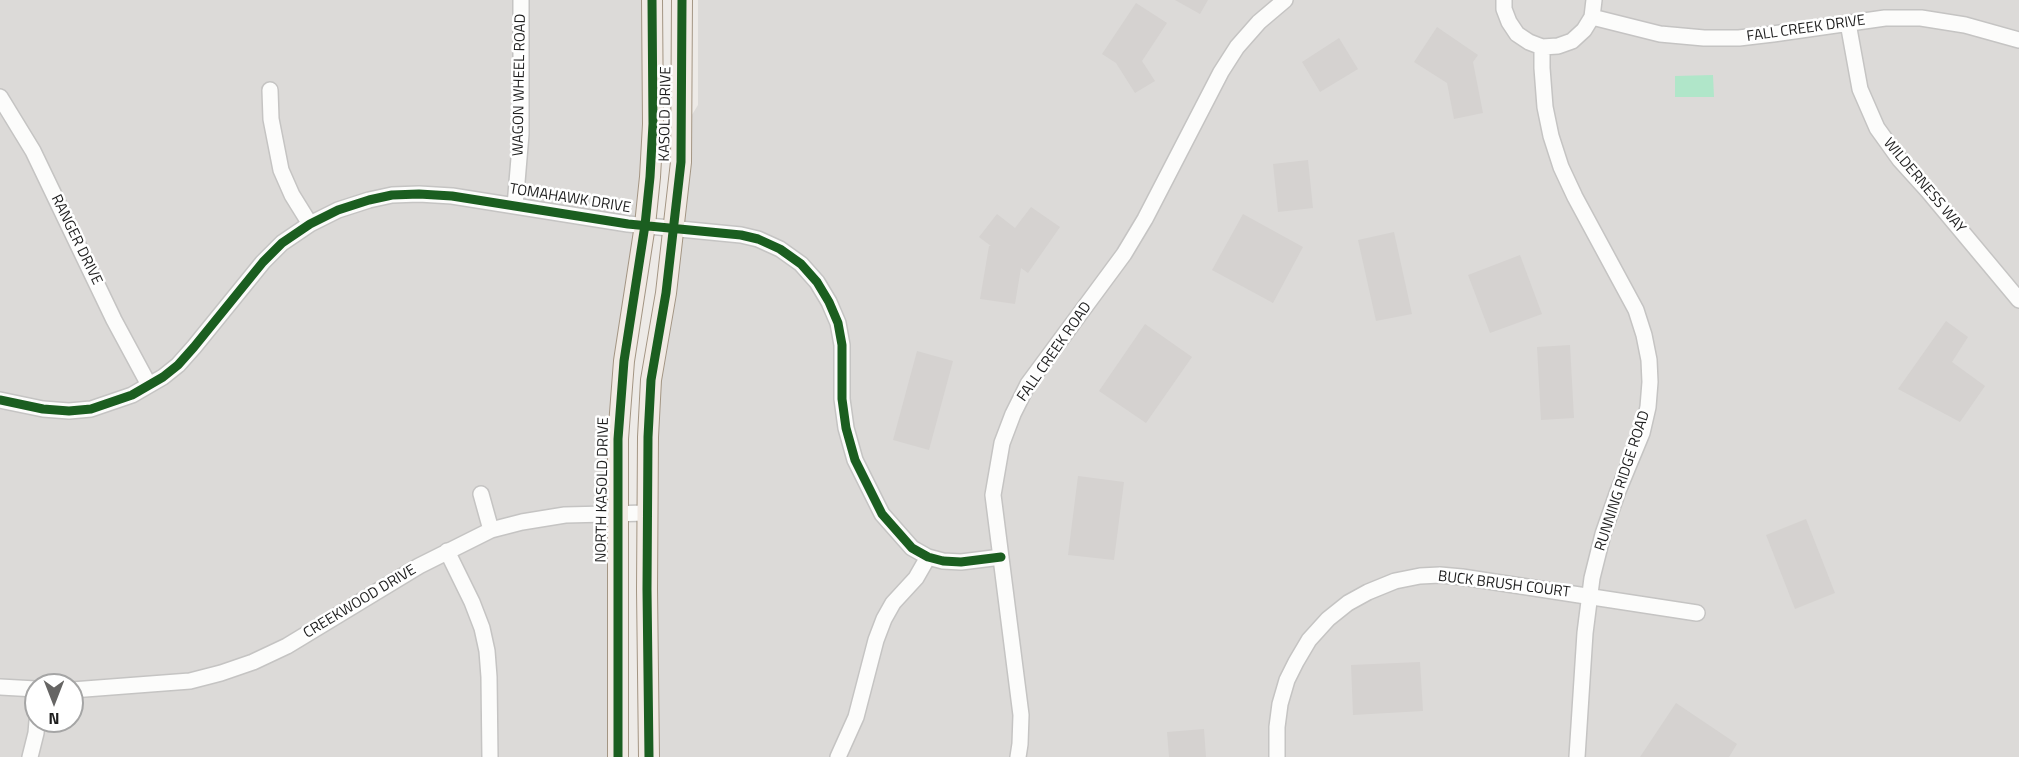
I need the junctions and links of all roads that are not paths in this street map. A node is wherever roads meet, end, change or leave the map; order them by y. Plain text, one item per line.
1 (521, 0) edge
2 (652, 0) edge
3 (682, 0) edge
4 (1285, 0) edge
5 (1504, 0) edge
6 (1594, 0) edge
7 (1592, 17) junction
8 (1848, 23) junction
9 (2019, 40) edge
10 (1542, 46) junction
11 (270, 90) dead end
12 (0, 97) edge
13 (515, 206) junction
14 (310, 224) junction
15 (645, 225) junction
16 (673, 228) junction
17 (2019, 300) edge
18 (149, 386) junction
19 (0, 400) edge
20 (481, 494) dead end
21 (617, 513) junction
22 (647, 513) junction
23 (491, 530) junction
24 (447, 551) junction
25 (927, 557) junction
26 (1001, 557) junction
27 (1589, 596) junction
28 (1697, 614) dead end
29 (0, 687) edge
30 (24, 688) edge
31 (84, 689) edge
32 (36, 733) edge
33 (30, 757) edge
34 (490, 757) edge
35 (618, 757) edge
36 (648, 757) edge
37 (838, 757) edge
38 (1018, 757) edge
39 (1277, 757) edge
40 (1576, 757) edge

1 - 13 street, WAGON WHEEL ROAD
2 - 15 main road, KASOLD DRIVE
3 - 16 main road, KASOLD DRIVE
4 - 26 street, FALL CREEK ROAD
5 - 10 street
6 - 7 street
7 - 8 street, FALL CREEK DRIVE
7 - 10 street
8 - 9 street, FALL CREEK DRIVE
8 - 17 street, WILDERNESS WAY
10 - 27 street, RUNNING RIDGE ROAD
11 - 14 street
12 - 18 street, RANGER DRIVE
13 - 14 street, TOMAHAWK DRIVE
13 - 15 street, TOMAHAWK DRIVE
14 - 18 street, TOMAHAWK DRIVE
15 - 16 street, TOMAHAWK DRIVE
15 - 21 main road, NORTH KASOLD DRIVE
16 - 22 main road
16 - 25 street, TOMAHAWK DRIVE
18 - 19 street, TOMAHAWK DRIVE
20 - 23 street
21 - 22 street, CREEKWOOD DRIVE
21 - 23 street, CREEKWOOD DRIVE
21 - 35 main road, NORTH KASOLD DRIVE
22 - 36 main road
23 - 24 street, CREEKWOOD DRIVE
24 - 31 street, CREEKWOOD DRIVE
24 - 34 street
25 - 26 street
25 - 37 street
26 - 38 street, FALL CREEK ROAD
27 - 28 street, BUCK BRUSH COURT
27 - 39 street, BUCK BRUSH COURT
27 - 40 street, RUNNING RIDGE ROAD
29 - 30 street
32 - 33 street

